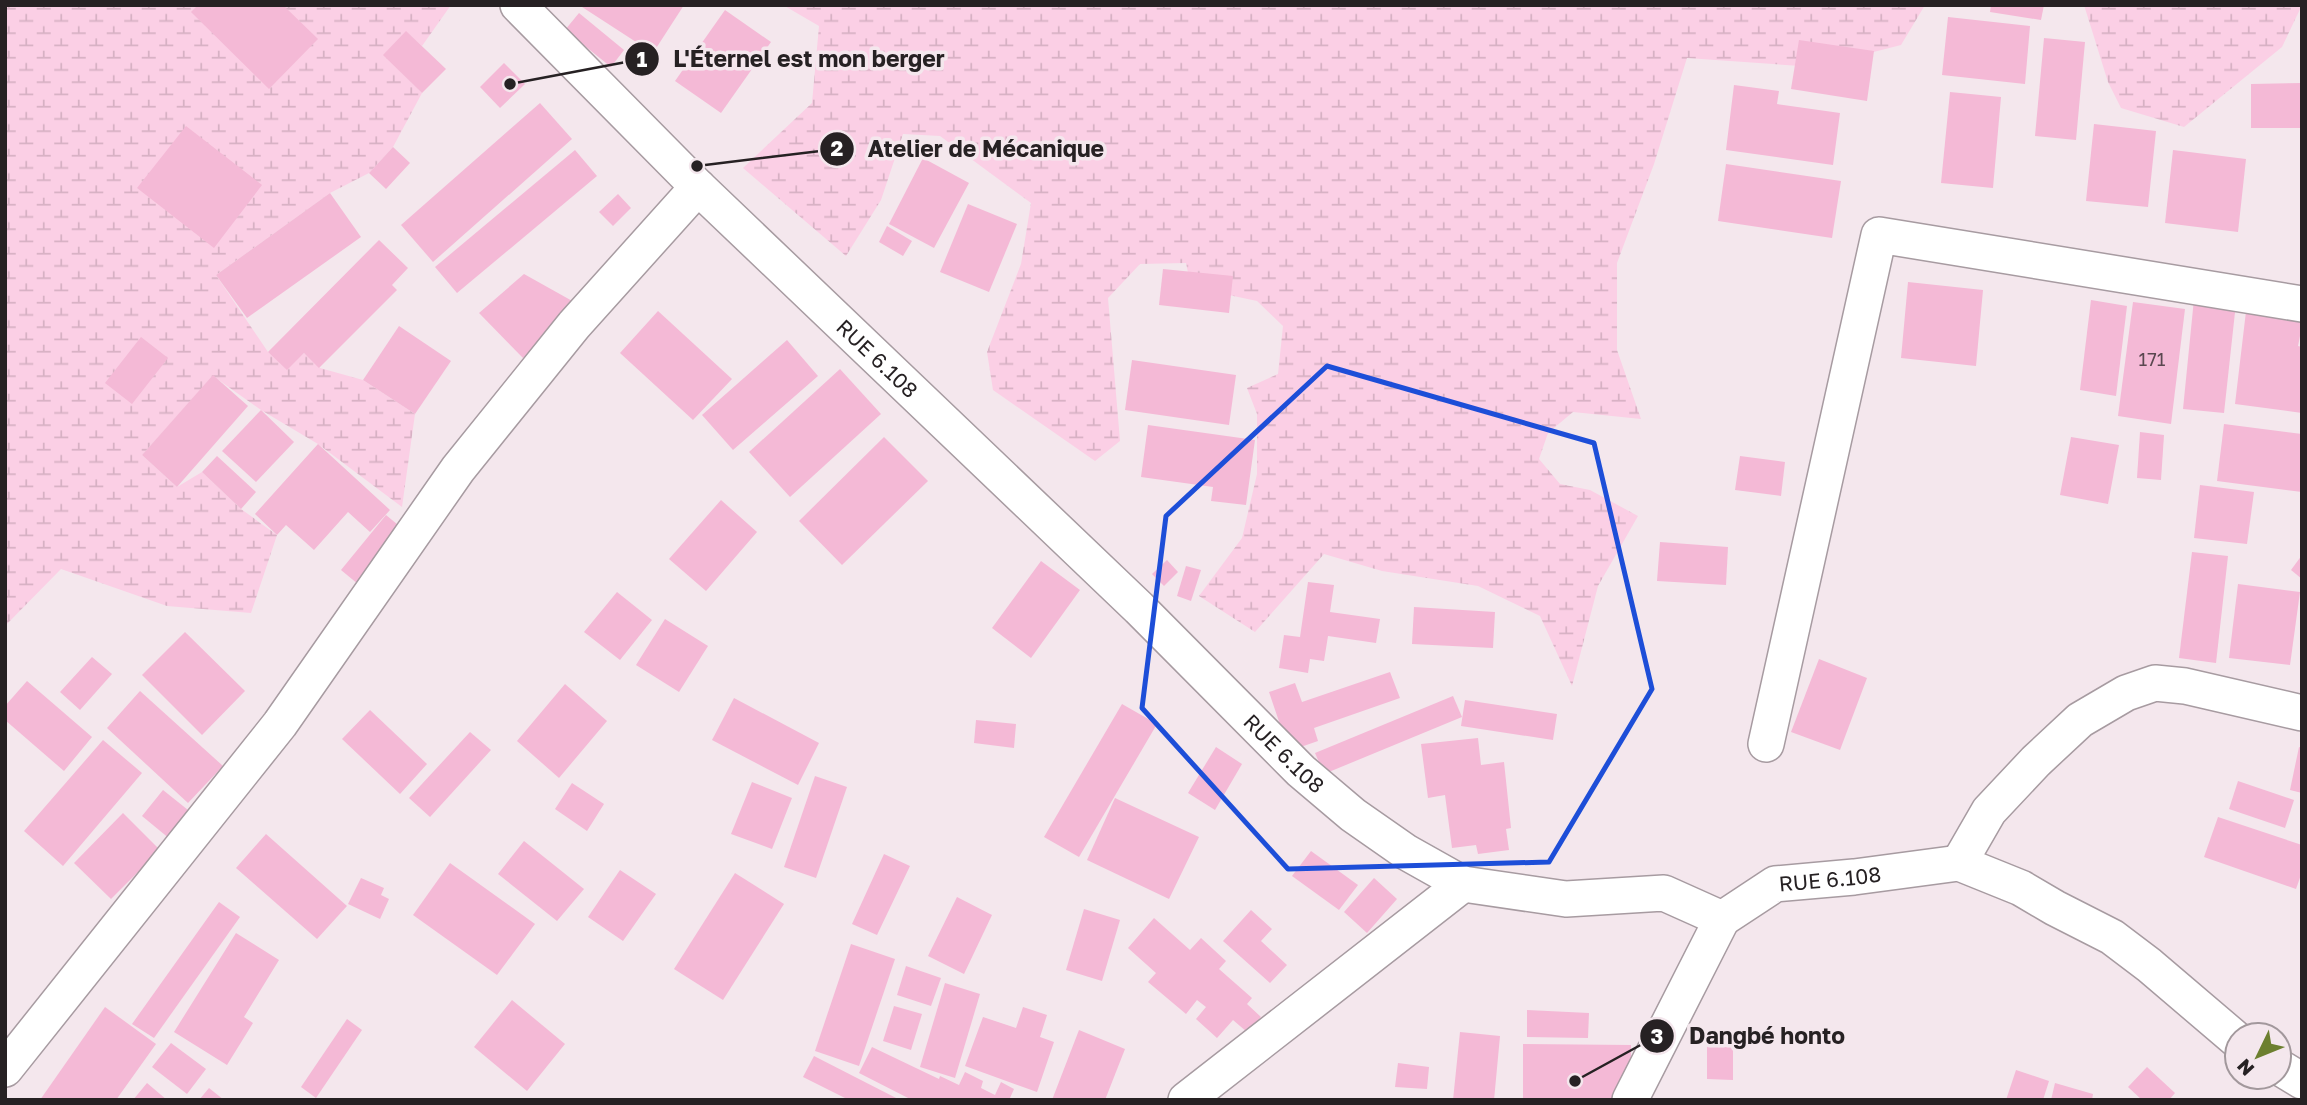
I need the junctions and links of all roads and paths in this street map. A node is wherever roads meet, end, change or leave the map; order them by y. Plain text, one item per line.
1 (517, 5) edge
2 (698, 187) junction
3 (2302, 304) edge
4 (2302, 713) edge
5 (1766, 744) dead end
6 (1959, 863) junction
7 (1463, 884) junction
8 (1722, 919) junction
9 (2223, 1028) edge
10 (5, 1069) edge
11 (1186, 1100) edge
12 (1630, 1100) edge

1 - 2 street, RUE 6.108
2 - 7 street, RUE 6.108
2 - 10 street
3 - 5 street
4 - 6 street
6 - 8 street, RUE 6.108
6 - 9 street, RUE 6.108
7 - 8 street, RUE 6.108
7 - 11 street
8 - 12 street

